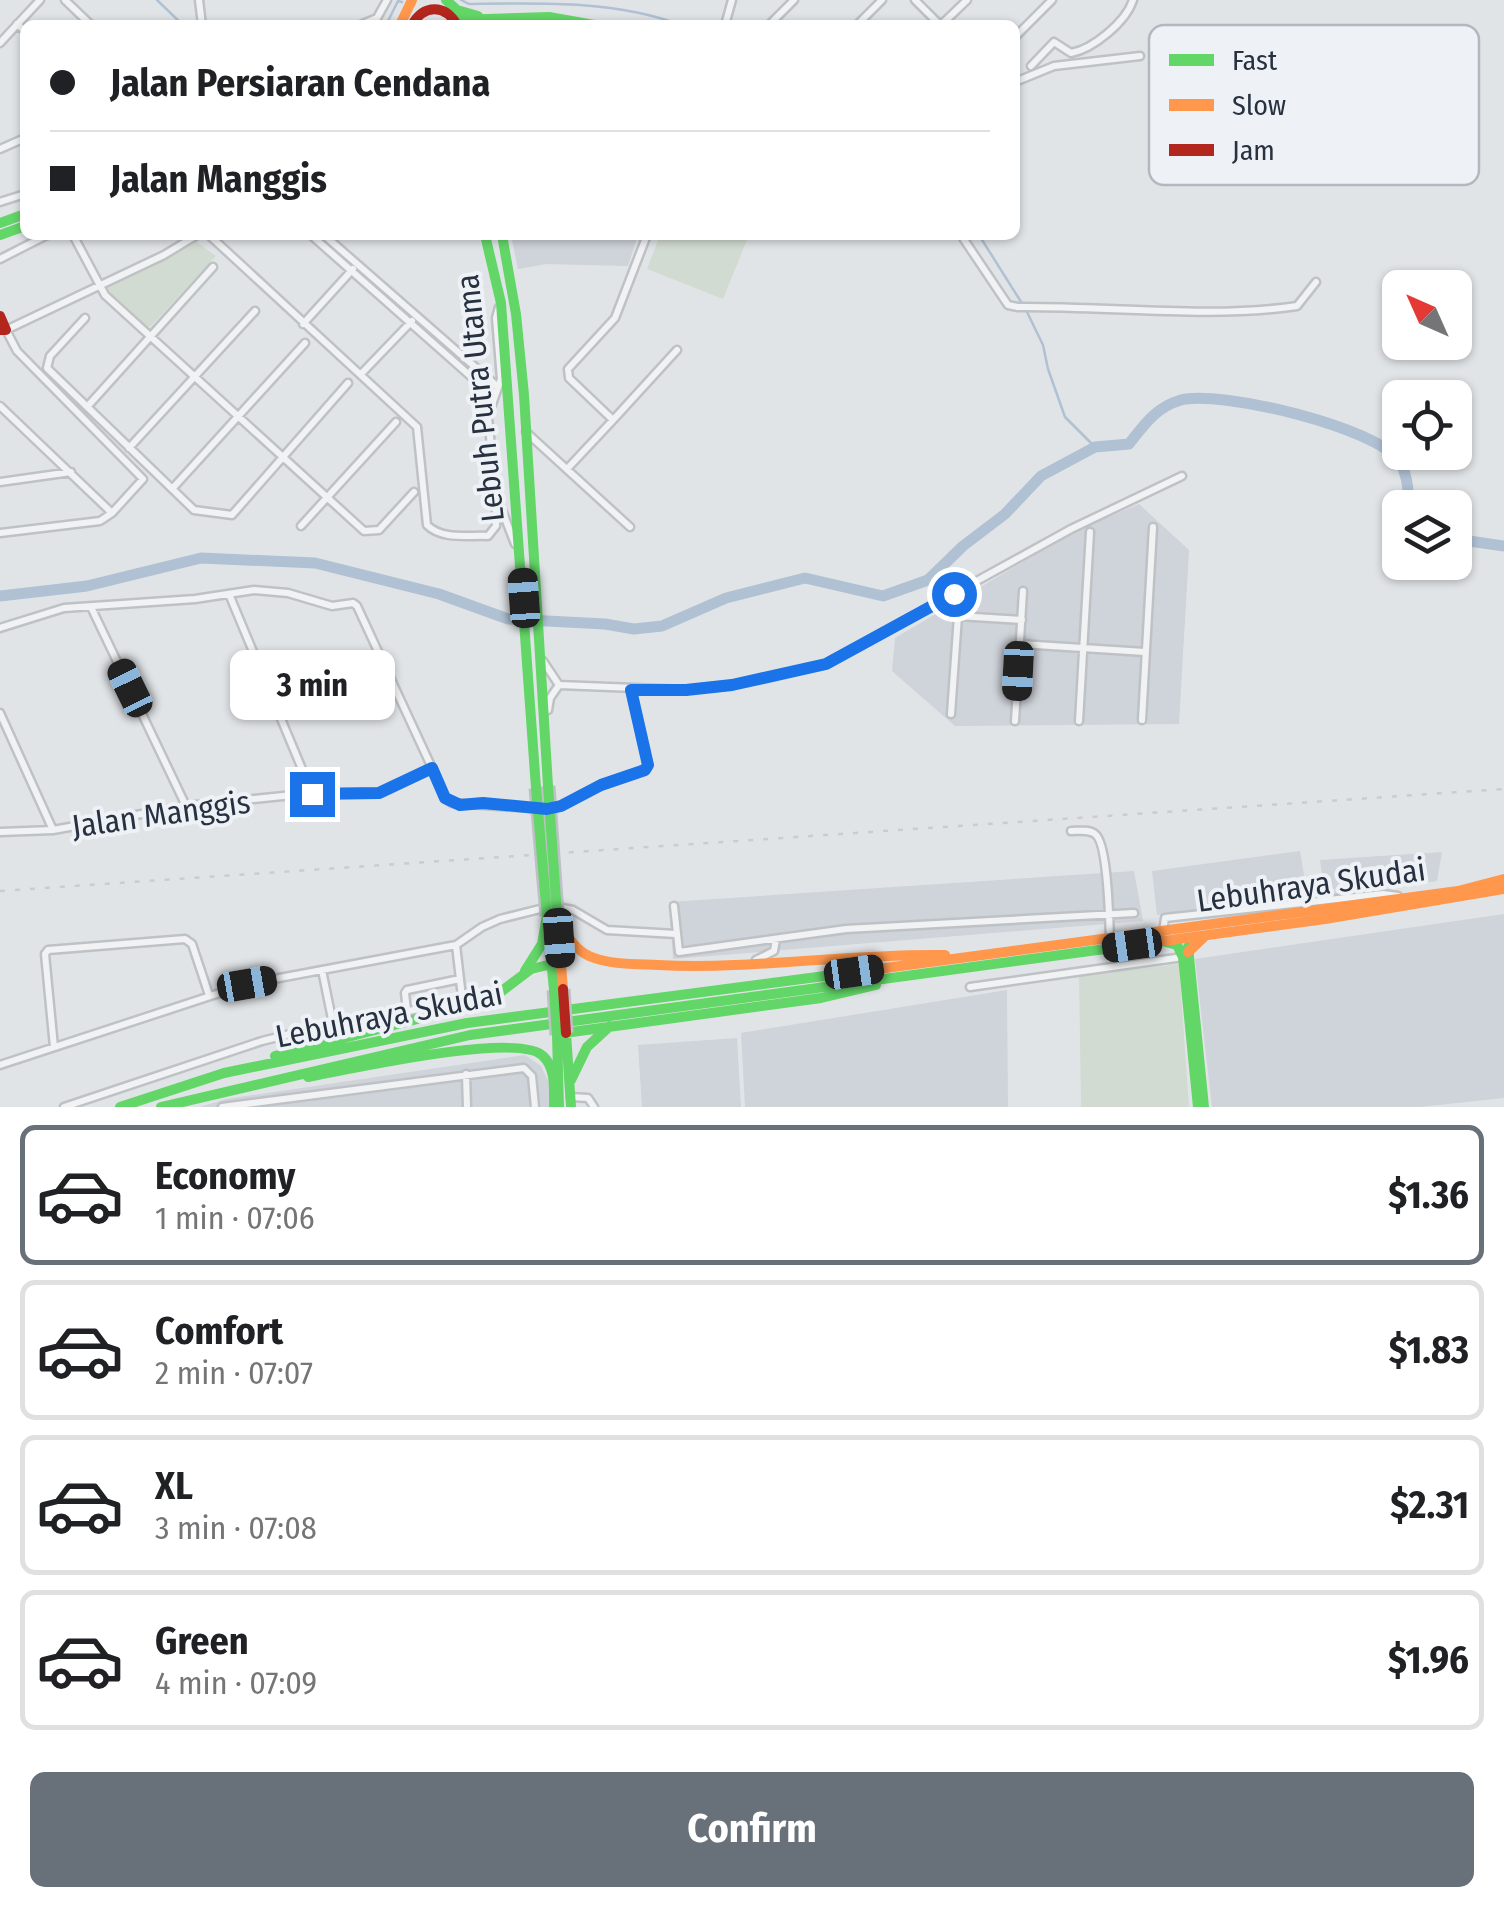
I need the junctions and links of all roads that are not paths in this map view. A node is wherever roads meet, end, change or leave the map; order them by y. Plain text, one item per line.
1 (40, 0) edge
2 (65, 0) edge
3 (387, 0) edge
4 (794, 0) edge
5 (882, 0) edge
6 (915, 0) edge
7 (966, 0) edge
8 (1052, 0) edge
9 (1132, 0) edge
10 (440, 2) edge
11 (417, 4) edge
12 (497, 18) junction
13 (22, 20) edge
14 (86, 20) edge
15 (372, 20) edge
16 (481, 20) edge
17 (562, 20) edge
18 (775, 20) edge
19 (863, 20) edge
20 (935, 20) edge
21 (945, 20) edge
22 (18, 24) joint
23 (20, 26) edge
24 (1020, 32) edge
25 (0, 43) edge
26 (1140, 56) dead end
27 (1031, 66) dead end
28 (1020, 80) edge
29 (37, 240) edge
30 (75, 240) edge
31 (188, 240) edge
32 (214, 240) edge
33 (318, 240) edge
34 (329, 240) edge
35 (486, 240) edge
36 (503, 240) edge
37 (645, 240) edge
38 (964, 240) edge
39 (0, 259) edge
40 (213, 267) dead end
41 (355, 267) junction
42 (1316, 282) dead end
43 (98, 286) junction
44 (501, 303) junction
45 (255, 310) dead end
46 (0, 316) edge
47 (85, 318) dead end
48 (414, 320) junction
49 (303, 324) junction
50 (3, 330) edge
51 (150, 337) junction
52 (306, 342) dead end
53 (677, 350) dead end
54 (361, 374) junction
55 (194, 377) junction
56 (348, 383) dead end
57 (498, 388) junction
58 (0, 406) edge
59 (87, 406) junction
60 (489, 414) junction
61 (238, 416) junction
62 (613, 420) junction
63 (396, 422) dead end
64 (525, 431) junction
65 (129, 448) junction
66 (284, 456) junction
67 (567, 469) junction
68 (71, 472) junction
69 (1182, 476) dead end
70 (0, 482) edge
71 (172, 488) junction
72 (414, 492) dead end
73 (496, 494) junction
74 (328, 496) junction
75 (112, 513) junction
76 (301, 526) dead end
77 (630, 527) dead end
78 (1153, 527) dead end
79 (1090, 532) dead end
80 (0, 533) edge
81 (526, 565) junction
82 (1024, 590) dead end
83 (229, 594) junction
84 (954, 594) junction
85 (91, 606) junction
86 (958, 616) junction
87 (1022, 620) junction
88 (0, 628) edge
89 (1020, 644) junction
90 (1083, 648) junction
91 (1145, 652) junction
92 (535, 655) junction
93 (559, 685) junction
94 (631, 690) junction
95 (0, 712) edge
96 (951, 714) dead end
97 (547, 717) junction
98 (1142, 720) dead end
99 (1015, 721) dead end
100 (1079, 721) dead end
101 (432, 768) junction
102 (542, 787) junction
103 (312, 794) junction
104 (186, 806) junction
105 (53, 830) junction
106 (1071, 831) dead end
107 (0, 832) edge
108 (1504, 879) edge
109 (1504, 889) edge
110 (1410, 897) junction
111 (674, 906) dead end
112 (1134, 913) dead end
113 (1108, 914) junction
114 (552, 915) junction
115 (1148, 932) junction
116 (676, 934) junction
117 (1209, 934) junction
118 (1162, 936) junction
119 (1187, 937) junction
120 (1110, 938) junction
121 (776, 939) junction
122 (456, 945) junction
123 (1186, 955) junction
124 (971, 956) junction
125 (556, 963) junction
126 (700, 966) junction
127 (322, 970) junction
128 (930, 972) junction
129 (460, 979) junction
130 (518, 979) junction
131 (970, 986) dead end
132 (209, 995) junction
133 (407, 1011) junction
134 (433, 1011) junction
135 (333, 1024) junction
136 (611, 1026) junction
137 (561, 1034) junction
138 (54, 1047) junction
139 (0, 1065) edge
140 (224, 1073) junction
141 (466, 1074) junction
142 (571, 1080) junction
143 (228, 1089) junction
144 (571, 1102) edge
145 (226, 1106) edge
146 (64, 1107) edge
147 (120, 1107) edge
148 (162, 1107) edge
149 (467, 1107) edge
150 (534, 1107) edge
151 (557, 1107) edge
152 (594, 1107) edge
153 (1201, 1107) edge

1 - 13 street
2 - 14 street
3 - 15 street
4 - 18 street
5 - 19 street
6 - 20 street
7 - 21 street
8 - 24 street
9 - 27 street
10 - 11 main road
10 - 12 main road
12 - 16 main road
12 - 17 main road
22 - 23 street
22 - 25 street
26 - 28 street
29 - 39 street
30 - 43 street
31 - 43 street
32 - 49 street
33 - 41 street
34 - 41 street
35 - 44 main road, Lebuh Putra Utama
36 - 64 main road, Lebuh Putra Utama
37 - 62 street
38 - 42 street
40 - 51 street
41 - 48 street
41 - 49 street
43 - 50 street
43 - 51 street
44 - 57 street
44 - 81 main road, Lebuh Putra Utama
45 - 55 street
46 - 50 main road
47 - 59 street
48 - 54 street
48 - 57 street
48 - 60 street
49 - 54 street
50 - 75 street
51 - 55 street
51 - 59 street
52 - 61 street
53 - 62 street
54 - 73 street
55 - 61 street
55 - 65 street
56 - 66 street
57 - 60 street
58 - 68 street
59 - 65 street
60 - 73 street
61 - 66 street
61 - 71 street
62 - 67 street
63 - 74 street
64 - 67 street
64 - 81 main road, Lebuh Putra Utama
65 - 71 street
66 - 71 street
66 - 74 street
67 - 77 street
68 - 70 street
68 - 75 street
69 - 84 street
72 - 74 street
73 - 81 street
74 - 76 street
75 - 80 street
78 - 91 street
79 - 90 street
81 - 92 main road, Lebuh Putra Utama
82 - 87 street
83 - 85 street
83 - 101 street
83 - 103 street
84 - 86 street
84 - 94 street
85 - 88 street
85 - 104 street
86 - 87 street
86 - 96 street
87 - 89 street
89 - 90 street
89 - 99 street
90 - 91 street
90 - 100 street
91 - 98 street
92 - 93 street
92 - 97 main road, Lebuh Putra Utama
92 - 102 main road, Lebuh Putra Utama
93 - 94 street
93 - 97 street
94 - 101 street
95 - 105 street
97 - 102 main road, Lebuh Putra Utama
101 - 103 street, Jalan Manggis
102 - 114 main road, Lebuh Putra Utama, bridge
103 - 104 street, Jalan Manggis
104 - 105 street, Jalan Manggis
105 - 107 street, Jalan Manggis
106 - 113 street
108 - 110 main road, Lebuhraya Skudai
109 - 117 main road, Lebuhraya Skudai
110 - 118 main road, Lebuhraya Skudai
110 - 118 street
111 - 116 street
112 - 113 street
113 - 120 street
113 - 121 street
114 - 125 main road, Lebuh Putra Utama
114 - 126 main road
114 - 130 main road
115 - 118 main road, Lebuhraya Skudai
115 - 119 main road
115 - 120 main road, Lebuhraya Skudai
116 - 121 street
116 - 122 street
117 - 119 main road, Lebuhraya Skudai
117 - 123 main road
118 - 119 main road, Lebuhraya Skudai
118 - 123 main road
118 - 128 main road, Lebuhraya Skudai
119 - 123 main road
120 - 124 main road, Lebuhraya Skudai
121 - 126 street
122 - 127 street
122 - 129 street
123 - 131 street
123 - 153 main road
124 - 126 main road
124 - 140 main road, Lebuhraya Skudai
125 - 130 main road
125 - 137 main road, Lebuh Putra Utama, bridge
127 - 132 street
127 - 135 street
128 - 136 main road
128 - 143 main road
129 - 133 street
129 - 134 street
130 - 134 main road
132 - 138 street
132 - 138 street
133 - 134 street
133 - 135 street
134 - 140 main road
135 - 146 street
136 - 137 main road
136 - 142 main road
137 - 142 main road
137 - 151 main road
138 - 139 street
140 - 147 main road, Lebuhraya Skudai
141 - 145 street
141 - 149 street
141 - 150 street
142 - 144 main road
143 - 148 main road
143 - 151 main road
144 - 152 street

